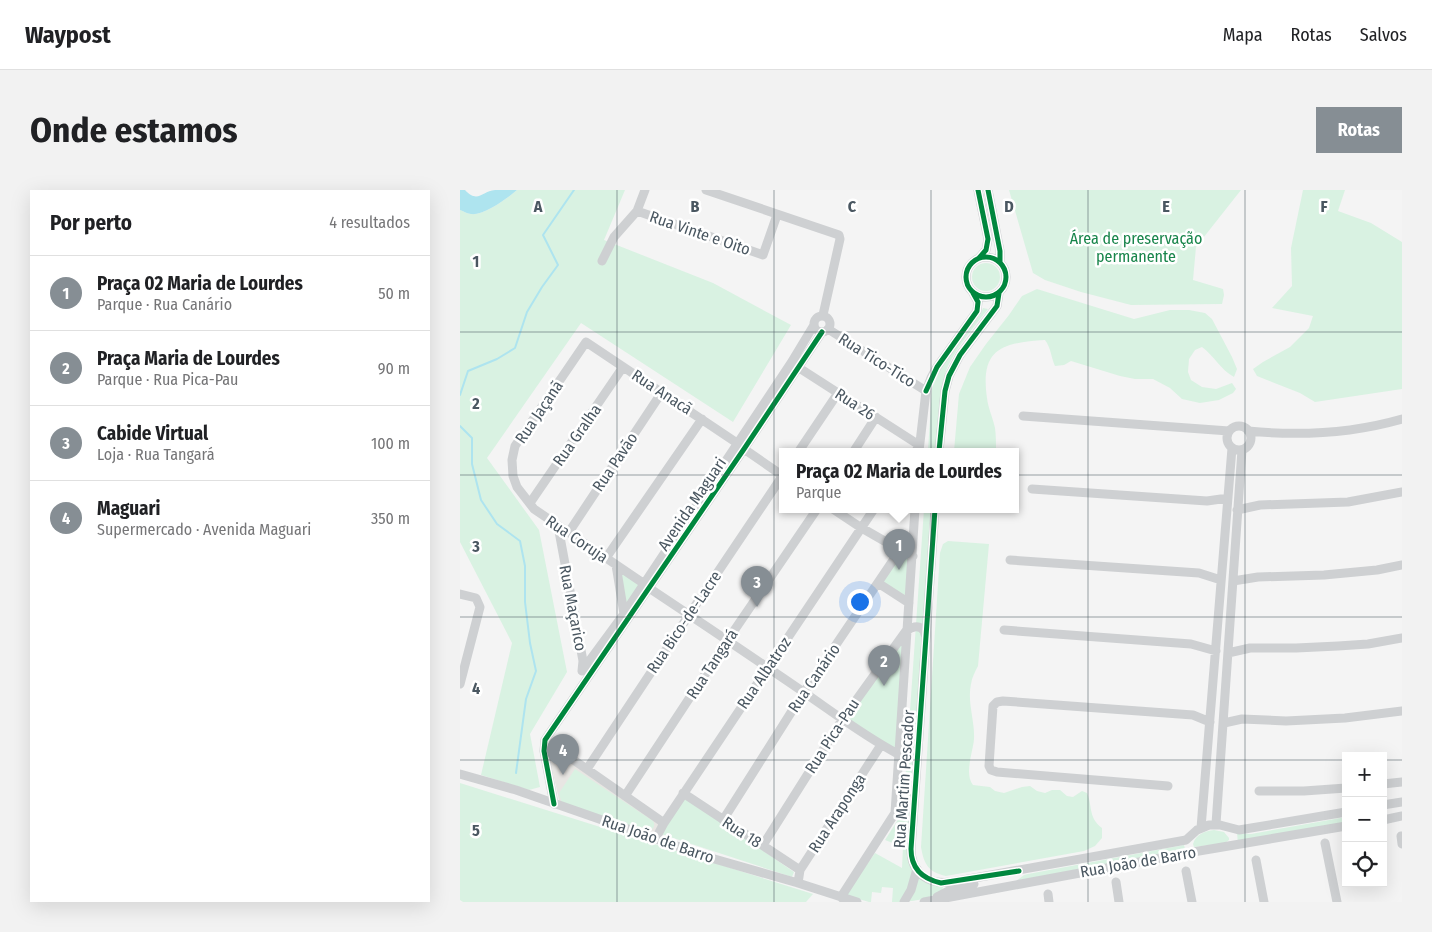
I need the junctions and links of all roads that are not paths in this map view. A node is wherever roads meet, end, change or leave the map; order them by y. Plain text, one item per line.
1 (645, 190) edge
2 (706, 190) edge
3 (978, 190) edge
4 (988, 190) edge
5 (637, 211) junction
6 (777, 215) junction
7 (979, 258) junction
8 (602, 261) dead end
9 (1000, 262) junction
10 (973, 293) junction
11 (999, 293) junction
12 (823, 315) junction
13 (814, 325) junction
14 (825, 330) junction
15 (586, 342) joint
16 (795, 365) junction
17 (623, 367) junction
18 (926, 391) junction
19 (662, 392) junction
20 (838, 393) junction
21 (1023, 416) dead end
22 (876, 418) junction
23 (702, 419) junction
24 (1402, 419) edge
25 (1228, 434) junction
26 (1249, 434) junction
27 (741, 446) junction
28 (801, 448) edge
29 (856, 448) edge
30 (917, 448) edge
31 (918, 448) edge
32 (939, 448) edge
33 (1232, 448) junction
34 (1242, 450) junction
35 (779, 473) edge
36 (779, 482) edge
37 (517, 488) joint
38 (1032, 489) dead end
39 (1402, 492) edge
40 (1228, 498) junction
41 (1238, 499) junction
42 (1207, 502) junction
43 (530, 503) junction
44 (1260, 505) junction
45 (1227, 510) junction
46 (1237, 510) junction
47 (813, 513) edge
48 (839, 513) edge
49 (871, 513) edge
50 (916, 513) edge
51 (935, 513) edge
52 (558, 526) junction
53 (860, 527) junction
54 (568, 532) junction
55 (900, 550) junction
56 (912, 556) junction
57 (606, 558) junction
58 (1010, 560) dead end
59 (616, 565) junction
60 (1402, 565) edge
61 (1222, 568) junction
62 (1233, 570) junction
63 (1199, 573) junction
64 (1258, 577) junction
65 (1221, 580) junction
66 (1233, 581) junction
67 (878, 583) junction
68 (646, 586) junction
69 (460, 594) edge
70 (909, 603) junction
71 (1219, 610) junction
72 (1231, 610) junction
73 (624, 614) junction
74 (689, 614) junction
75 (1004, 630) dead end
76 (906, 631) junction
77 (926, 637) junction
78 (1402, 638) edge
79 (1217, 640) junction
80 (727, 641) junction
81 (1229, 642) junction
82 (1191, 644) junction
83 (1250, 648) junction
84 (1216, 651) junction
85 (1228, 652) junction
86 (587, 668) junction
87 (767, 668) junction
88 (460, 684) edge
89 (804, 692) junction
90 (1210, 711) junction
91 (1224, 711) junction
92 (1402, 711) edge
93 (1193, 715) junction
94 (1242, 719) junction
95 (842, 720) junction
96 (1210, 722) junction
97 (1224, 723) junction
98 (545, 740) junction
99 (881, 745) junction
100 (898, 754) junction
101 (1207, 755) junction
102 (1221, 756) junction
103 (587, 769) junction
104 (460, 774) edge
105 (1402, 782) edge
106 (1204, 784) junction
107 (1219, 784) junction
108 (1387, 784) edge
109 (1168, 786) dead end
110 (1342, 788) edge
111 (1259, 791) dead end
112 (684, 793) junction
113 (625, 796) junction
114 (1402, 802) edge
115 (554, 804) junction
116 (1387, 804) edge
117 (1342, 813) edge
118 (1402, 816) edge
119 (1387, 819) edge
120 (723, 820) junction
121 (664, 823) junction
122 (1216, 824) junction
123 (1342, 827) edge
124 (1201, 828) junction
125 (1230, 828) junction
126 (656, 838) junction
127 (1190, 838) junction
128 (1325, 843) dead end
129 (762, 845) junction
130 (1233, 845) junction
131 (1193, 852) junction
132 (1256, 860) dead end
133 (917, 869) junction
134 (800, 870) junction
135 (1019, 871) junction
136 (1186, 871) dead end
137 (1116, 882) dead end
138 (798, 883) junction
139 (844, 900) edge
140 (927, 901) edge
141 (857, 902) edge
142 (904, 902) edge
143 (1119, 902) edge
144 (1192, 902) edge
145 (1264, 902) edge
146 (1337, 902) edge

1 - 5 street
2 - 6 street
3 - 7 street
4 - 9 street
5 - 6 street, Rua Vinte e Oito
5 - 8 street
6 - 12 street
7 - 9 street
7 - 10 street
9 - 11 street
10 - 11 street
10 - 18 street
11 - 32 street
12 - 13 street
12 - 14 street
13 - 14 street
13 - 16 street, Avenida Maguari
14 - 16 street, Avenida Maguari
14 - 18 street, Rua Tico-Tico
15 - 17 street, Rua Anacã
15 - 37 street, Rua Jaçanã
16 - 20 street, Rua 26
16 - 27 street, Avenida Maguari
17 - 19 street, Rua Anacã
17 - 43 street, Rua Gralha
18 - 31 street
19 - 23 street, Rua Anacã
19 - 54 street, Rua Pavão
20 - 22 street, Rua 26
20 - 28 street
21 - 25 street
22 - 29 street
22 - 30 street, Rua 26
23 - 27 street, Rua Anacã
23 - 57 street
24 - 26 street
25 - 26 street
25 - 33 street
26 - 34 street
27 - 35 street, Rua Anacã
27 - 68 street, Avenida Maguari
33 - 34 street
33 - 40 street
34 - 41 street
36 - 74 street, Rua Bico-de-Lacre
37 - 43 street, Rua Coruja
38 - 42 street
39 - 44 street
40 - 42 street
40 - 45 street
41 - 44 street
41 - 46 street
42 - 45 street
43 - 52 street, Rua Coruja
44 - 46 street
45 - 61 street
46 - 62 street
47 - 80 street, Rua Tangará
48 - 53 street
49 - 53 street, Rua Albatroz
50 - 56 street, Rua Martim Pescador
51 - 77 street, Rua Martim Pescador
52 - 54 street, Rua Coruja
52 - 86 street, Rua Maçarico
53 - 55 street
53 - 87 street, Rua Albatroz
54 - 57 street, Rua Coruja
55 - 56 street
55 - 67 street, Rua Canário
56 - 70 street, Rua Martim Pescador
57 - 59 street, Rua Coruja
58 - 63 street
59 - 68 street, Rua Coruja
59 - 73 street
60 - 64 street
61 - 63 street
61 - 65 street
62 - 64 street
62 - 66 street
63 - 65 street
64 - 66 street
65 - 71 street
66 - 72 street
67 - 70 street
67 - 89 street, Rua Canário
68 - 73 street, Avenida Maguari
68 - 74 street, Rua Coruja
68 - 86 street, Avenida Maguari
69 - 88 street
70 - 76 street, Rua Martim Pescador
71 - 72 street
71 - 79 street
72 - 81 street
73 - 86 street, Avenida Maguari
74 - 80 street, Rua Coruja
74 - 103 street, Rua Bico-de-Lacre
75 - 82 street
76 - 77 street
76 - 95 street, Rua Pica-Pau
76 - 100 street, Rua Martim Pescador
77 - 133 street, Rua Martim Pescador
78 - 83 street
79 - 82 street
79 - 84 street
80 - 87 street, Rua Coruja
80 - 113 street, Rua Tangará
81 - 83 street
81 - 85 street
82 - 84 street
83 - 85 street
84 - 90 street
85 - 91 street
86 - 98 street, Avenida Maguari
87 - 89 street, Rua Coruja
87 - 112 street, Rua Albatroz
89 - 95 street, Rua Coruja
89 - 120 street, Rua Canário
90 - 93 street
90 - 96 street
91 - 94 street
91 - 97 street
92 - 94 street
93 - 96 street
93 - 109 street
94 - 97 street
95 - 99 street, Rua Coruja
95 - 129 street, Rua Pica-Pau
96 - 101 street
97 - 102 street
98 - 103 street
98 - 115 street
99 - 100 street, Rua Coruja
99 - 134 street, Rua Araponga
100 - 139 street, Rua Martim Pescador
101 - 102 street
101 - 106 street
102 - 107 street
103 - 113 street
104 - 115 street, Rua João de Barro
105 - 108 street
106 - 107 street
106 - 124 street
107 - 122 street
110 - 111 street
112 - 120 street, Rua 18
112 - 121 street, Rua Albatroz
113 - 121 street
114 - 116 street
115 - 126 street, Rua João de Barro
117 - 125 street
118 - 119 street
120 - 129 street, Rua 18
121 - 126 street, Rua Albatroz
122 - 124 street, Rua João de Barro
122 - 125 street
123 - 130 street, Rua João de Barro
124 - 127 street, Rua João de Barro
125 - 130 street
126 - 138 street, Rua João de Barro
127 - 131 street
127 - 135 street, Rua João de Barro
128 - 146 street
129 - 134 street, Rua 18
130 - 131 street, Rua João de Barro
131 - 140 street, Rua João de Barro
132 - 145 street
133 - 135 street, Rua João de Barro
133 - 142 street
134 - 138 street, Rua Araponga
135 - 140 street, Rua João de Barro
136 - 144 street
137 - 143 street
138 - 139 street, Rua João de Barro
139 - 141 street, Rua João de Barro

